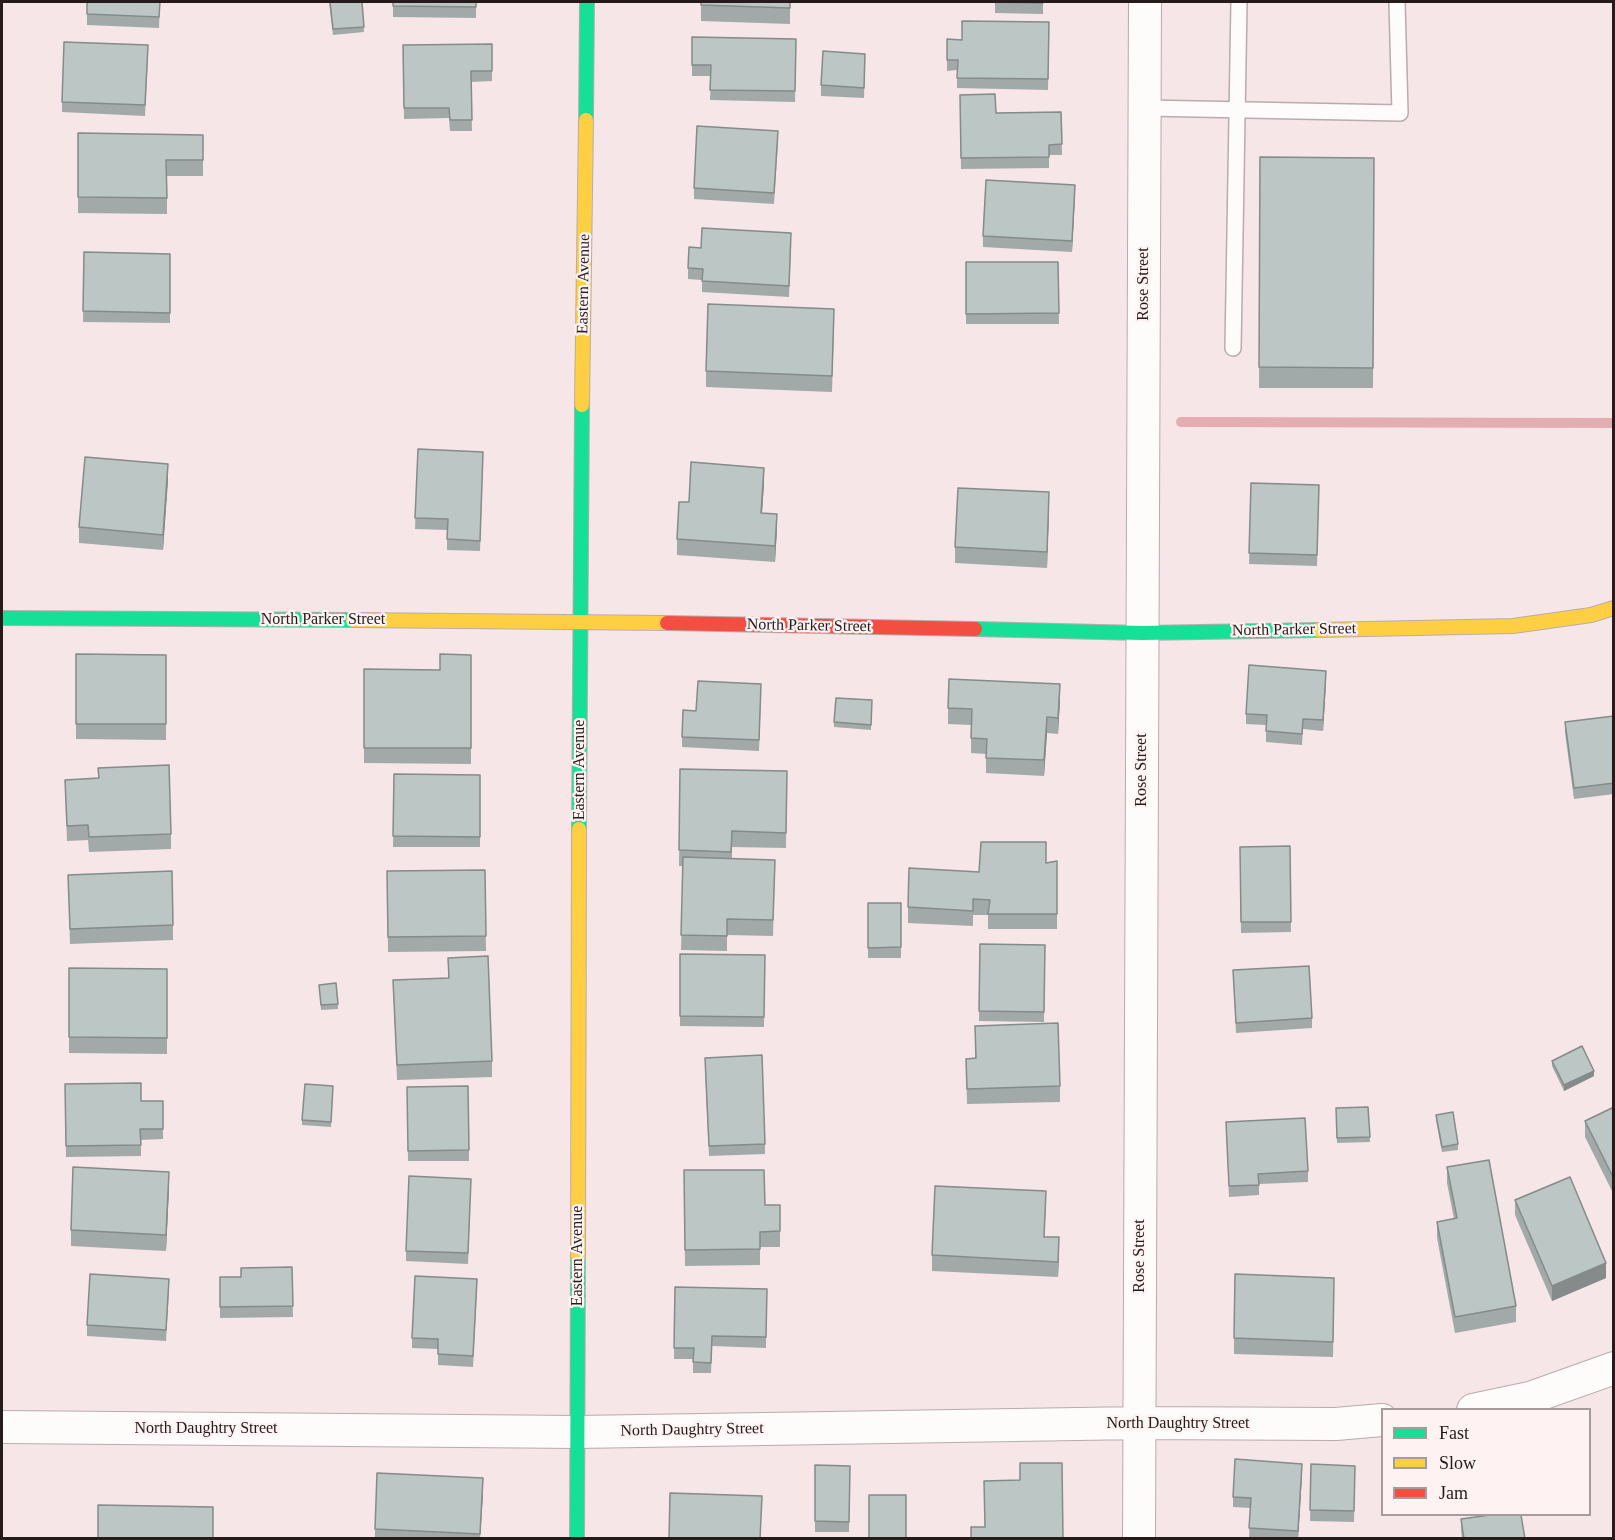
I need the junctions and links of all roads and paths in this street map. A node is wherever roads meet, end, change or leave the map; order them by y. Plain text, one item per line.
1 (587, 2) edge
2 (1145, 2) edge
3 (1239, 2) edge
4 (1397, 2) edge
5 (1145, 108) junction
6 (1236, 110) junction
7 (1233, 348) dead end
8 (1614, 608) edge
9 (2, 618) edge
10 (580, 621) junction
11 (1142, 633) junction
12 (1614, 1368) edge
13 (1482, 1408) edge
14 (1381, 1420) edge
15 (1140, 1424) junction
16 (2, 1427) edge
17 (578, 1432) junction
18 (577, 1539) edge
19 (1139, 1539) edge

1 - 10 street, Eastern Avenue
2 - 5 street, Rose Street
3 - 6 lane
4 - 6 lane
5 - 6 lane
5 - 11 street, Rose Street
6 - 7 lane
8 - 11 street, North Parker Street
9 - 10 street, North Parker Street
10 - 11 street, North Parker Street
10 - 17 street, Eastern Avenue
11 - 15 street, Rose Street
12 - 13 street
14 - 15 street, North Daughtry Street
15 - 17 street, North Daughtry Street
15 - 19 street, Rose Street
16 - 17 street, North Daughtry Street
17 - 18 street, Eastern Avenue

